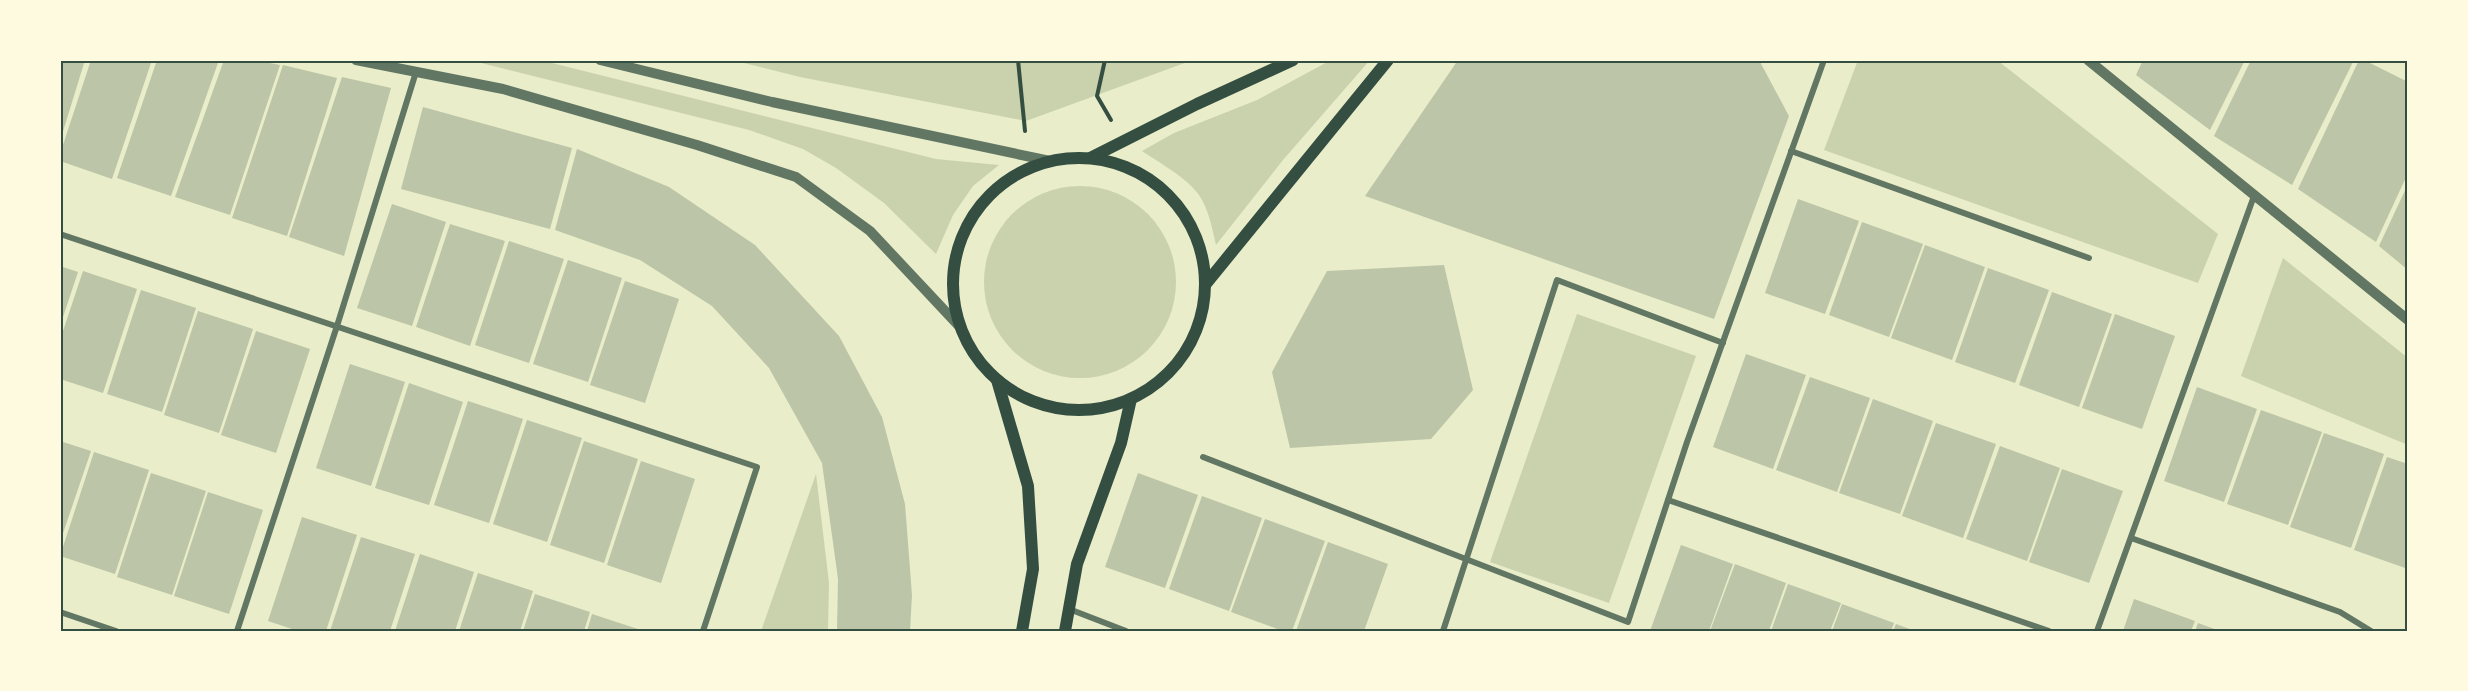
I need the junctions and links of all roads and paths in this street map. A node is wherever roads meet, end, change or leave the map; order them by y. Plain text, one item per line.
1 (356, 60) edge
2 (600, 60) edge
3 (1018, 60) edge
4 (1105, 60) edge
5 (1293, 60) edge
6 (1388, 60) edge
7 (1824, 60) edge
8 (2088, 60) edge
9 (416, 72) junction
10 (1097, 96) dead end
11 (1026, 121) dead end
12 (1791, 151) junction
13 (1090, 158) junction
14 (1050, 161) junction
15 (2254, 196) junction
16 (60, 234) edge
17 (2089, 258) dead end
18 (1205, 285) junction
19 (2408, 320) edge
20 (337, 326) junction
21 (960, 327) junction
22 (1723, 343) junction
23 (997, 380) junction
24 (1131, 399) junction
25 (1203, 457) dead end
26 (1668, 500) junction
27 (2131, 538) junction
28 (1467, 558) junction
29 (1069, 609) junction
30 (60, 612) edge
31 (116, 631) edge
32 (237, 631) edge
33 (703, 631) edge
34 (1022, 631) edge
35 (1065, 631) edge
36 (1126, 631) edge
37 (1443, 631) edge
38 (2049, 631) edge
39 (2097, 631) edge
40 (2371, 631) edge

1 - 9 street
2 - 14 street
3 - 11 path
4 - 10 path
5 - 13 main road
6 - 18 main road
7 - 12 street
8 - 15 street
9 - 20 street
9 - 21 street
12 - 17 street
12 - 22 street
13 - 14 main road
13 - 18 main road
14 - 21 main road
15 - 19 street
15 - 27 street
16 - 20 street
18 - 24 main road
20 - 32 street
20 - 33 street
21 - 23 main road
22 - 26 street
22 - 28 street
23 - 24 main road
23 - 34 main road
24 - 29 main road
25 - 28 street
26 - 28 street
26 - 38 street
27 - 39 street
27 - 40 street
28 - 37 street
29 - 35 main road
29 - 36 street
30 - 31 street

